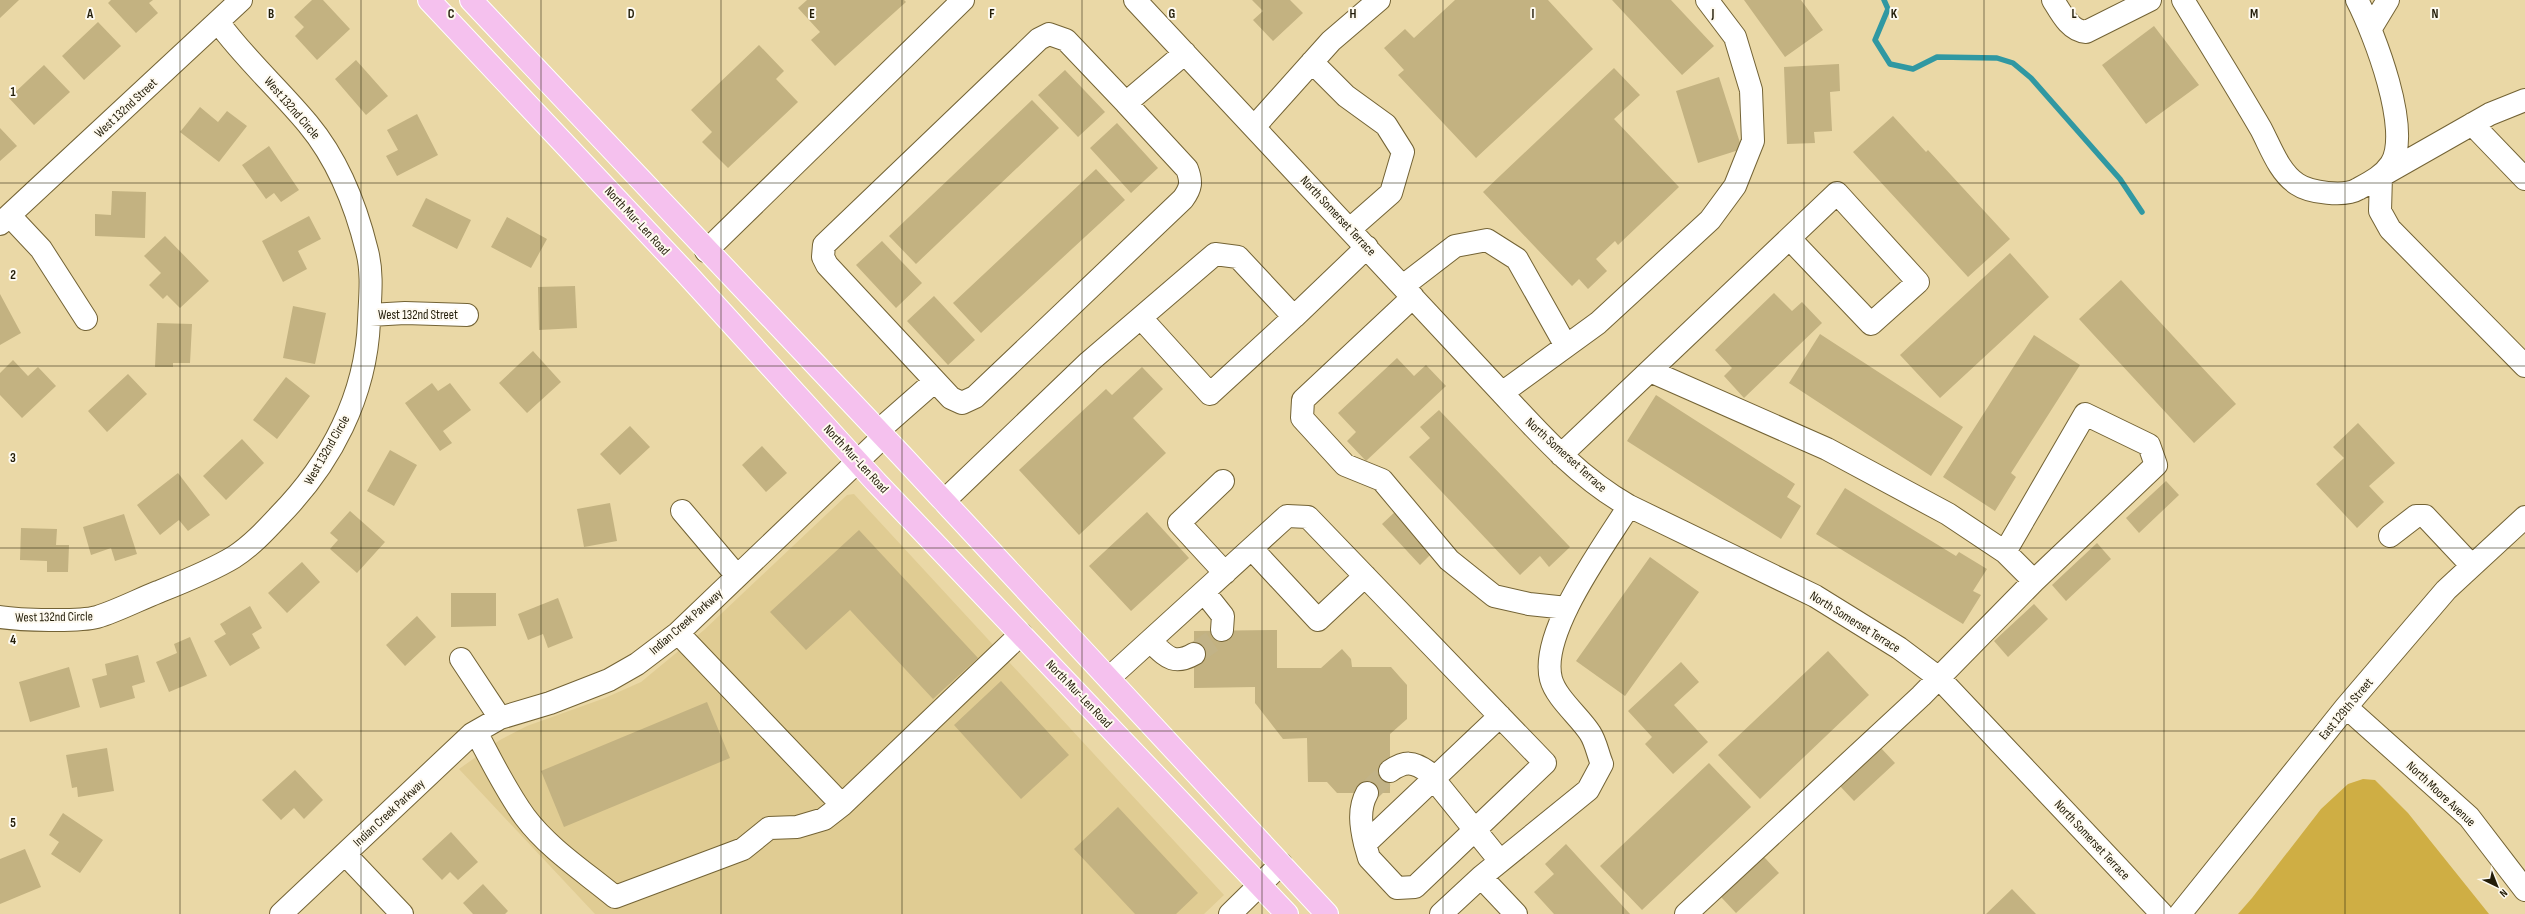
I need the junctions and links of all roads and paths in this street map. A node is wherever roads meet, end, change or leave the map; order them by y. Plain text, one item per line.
1 (241, 0) edge
2 (429, 0) edge
3 (471, 0) edge
4 (962, 0) edge
5 (1135, 0) edge
6 (1379, 0) edge
7 (1707, 0) edge
8 (2054, 0) edge
9 (2150, 0) edge
10 (2183, 0) edge
11 (2356, 0) edge
12 (2388, 0) edge
13 (218, 22) junction
14 (2371, 28) junction
15 (1185, 53) junction
16 (1312, 62) junction
17 (2525, 100) edge
18 (1126, 103) junction
19 (2472, 124) junction
20 (1254, 127) junction
21 (2381, 176) junction
22 (2525, 179) edge
23 (5, 220) edge
24 (1350, 229) junction
25 (1790, 238) junction
26 (1367, 247) junction
27 (706, 251) junction
28 (1408, 292) junction
29 (370, 315) junction
30 (467, 315) dead end
31 (1294, 317) junction
32 (86, 318) dead end
33 (1140, 318) junction
34 (1566, 346) junction
35 (2525, 366) edge
36 (1650, 371) junction
37 (935, 381) junction
38 (1502, 393) junction
39 (881, 434) junction
40 (1561, 454) junction
41 (857, 461) junction
42 (1223, 481) dead end
43 (944, 501) junction
44 (1629, 506) junction
45 (682, 511) dead end
46 (2525, 516) edge
47 (2390, 536) dead end
48 (1252, 549) junction
49 (2005, 552) junction
50 (2472, 566) junction
51 (1225, 573) junction
52 (738, 576) junction
53 (1365, 576) junction
54 (2034, 581) junction
55 (1204, 592) junction
56 (1567, 608) junction
57 (0, 617) edge
58 (1222, 630) dead end
59 (678, 633) junction
60 (1021, 634) junction
61 (1151, 642) junction
62 (1194, 654) tunnel mouth
63 (461, 659) dead end
64 (1109, 678) junction
65 (1939, 678) junction
66 (2346, 707) junction
67 (1500, 716) junction
68 (500, 718) junction
69 (476, 732) junction
70 (1390, 771) tunnel mouth
71 (1434, 779) junction
72 (1367, 793) tunnel mouth
73 (842, 805) junction
74 (1474, 830) junction
75 (1365, 844) junction
76 (345, 854) junction
77 (1500, 861) junction
78 (1281, 864) junction
79 (1480, 877) junction
80 (1259, 885) junction
81 (2525, 890) edge
82 (282, 914) edge
83 (402, 914) edge
84 (1230, 914) edge
85 (1287, 914) edge
86 (1327, 914) edge
87 (1441, 914) edge
88 (1516, 914) edge
89 (1686, 914) edge
90 (2162, 914) edge
91 (2180, 914) edge

1 - 13 street, West 132nd Street
2 - 41 main road, North Mur-Len Road
3 - 27 main road
4 - 27 street
5 - 15 street, North Somerset Terrace
6 - 16 street
7 - 34 street
8 - 9 street
10 - 21 street
11 - 14 street
12 - 14 street
13 - 23 street, West 132nd Street
13 - 29 street, West 132nd Circle
14 - 21 street
15 - 18 street
15 - 20 street, North Somerset Terrace
16 - 20 street
16 - 24 street
17 - 19 street
18 - 37 street
18 - 37 street
19 - 21 street
19 - 22 street
20 - 24 street, North Somerset Terrace
21 - 35 street
23 - 32 street, West 132nd Street
24 - 26 street, North Somerset Terrace
25 - 25 street
25 - 36 street
26 - 28 street, North Somerset Terrace
26 - 31 street
27 - 39 main road
28 - 34 street
28 - 38 street, North Somerset Terrace
28 - 56 street
29 - 30 street, West 132nd Street
29 - 57 street, West 132nd Circle
31 - 33 street
31 - 33 street
33 - 43 street
34 - 38 street
36 - 40 street
36 - 49 street
37 - 39 street, Indian Creek Parkway
38 - 40 street, North Somerset Terrace
39 - 41 street, Indian Creek Parkway
39 - 43 main road
40 - 44 street, North Somerset Terrace
41 - 52 street, Indian Creek Parkway
41 - 60 main road, North Mur-Len Road
42 - 51 street
43 - 64 main road
44 - 56 street
44 - 65 street, North Somerset Terrace
45 - 52 street
46 - 50 street, East 129th Street
47 - 50 street
48 - 51 street
48 - 53 street
48 - 53 street
49 - 54 street
49 - 54 street
50 - 66 street, East 129th Street
51 - 55 street
52 - 59 street, Indian Creek Parkway
53 - 67 street
54 - 65 street
55 - 58 street
55 - 61 street
56 - 77 street
59 - 68 street, Indian Creek Parkway
59 - 73 street
60 - 73 street
60 - 80 main road, North Mur-Len Road
61 - 62 street
61 - 64 street
63 - 68 street
64 - 78 main road
65 - 89 street
65 - 90 street, North Somerset Terrace
66 - 81 street, North Moore Avenue
66 - 91 street, East 129th Street
67 - 71 street
67 - 74 street
68 - 69 street, Indian Creek Parkway
69 - 73 street
69 - 76 street, Indian Creek Parkway
70 - 71 street
71 - 74 street
71 - 75 street
72 - 75 street
74 - 75 street
74 - 77 street
76 - 82 street, Indian Creek Parkway
76 - 83 street
77 - 79 street
78 - 80 street
78 - 86 main road
79 - 87 street
79 - 88 street
80 - 84 street
80 - 85 main road, North Mur-Len Road

